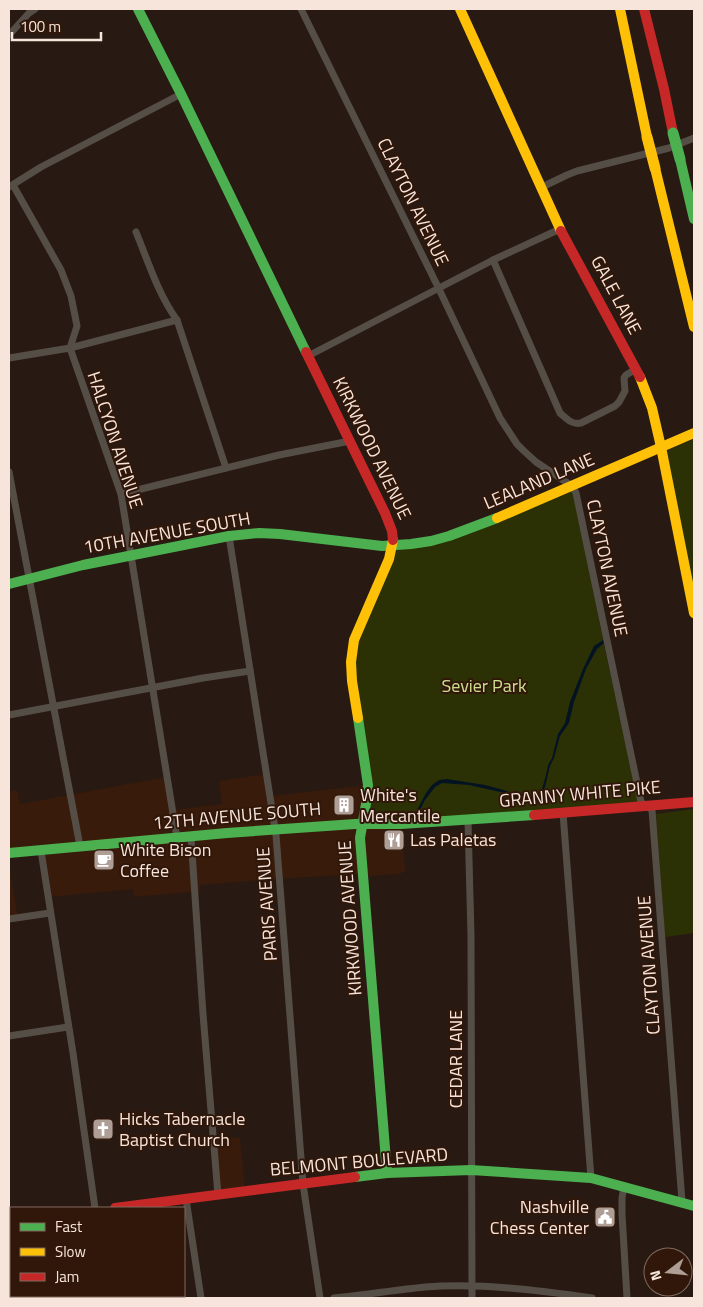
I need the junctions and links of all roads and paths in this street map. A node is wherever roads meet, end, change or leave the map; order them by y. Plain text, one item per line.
1 (138, 9) edge
2 (301, 9) edge
3 (460, 9) edge
4 (644, 9) edge
5 (649, 9) edge
6 (31, 10) edge
7 (620, 11) edge
8 (9, 35) edge
9 (664, 89) junction
10 (181, 94) junction
11 (694, 138) edge
12 (11, 186) edge
13 (542, 187) junction
14 (694, 219) edge
15 (560, 229) junction
16 (136, 232) dead end
17 (493, 260) junction
18 (439, 289) junction
19 (177, 320) junction
20 (694, 327) edge
21 (70, 348) junction
22 (308, 356) junction
23 (9, 358) edge
24 (636, 369) junction
25 (694, 433) edge
26 (350, 441) junction
27 (661, 447) junction
28 (226, 468) junction
29 (9, 472) edge
30 (572, 486) junction
31 (121, 494) junction
32 (229, 536) junction
33 (394, 545) junction
34 (132, 556) junction
35 (29, 579) junction
36 (9, 584) edge
37 (694, 613) edge
38 (250, 671) junction
39 (153, 688) junction
40 (54, 707) junction
41 (9, 715) edge
42 (694, 802) edge
43 (646, 805) junction
44 (563, 813) junction
45 (468, 820) junction
46 (362, 824) junction
47 (276, 830) junction
48 (191, 837) junction
49 (177, 838) junction
50 (80, 846) junction
51 (41, 851) junction
52 (9, 853) edge
53 (50, 913) junction
54 (9, 919) edge
55 (68, 1027) junction
56 (9, 1036) edge
57 (471, 1170) junction
58 (387, 1173) junction
59 (590, 1178) junction
60 (303, 1184) junction
61 (624, 1186) junction
62 (218, 1194) junction
63 (186, 1199) junction
64 (682, 1201) junction
65 (694, 1206) edge
66 (95, 1207) edge
67 (123, 1207) edge
68 (472, 1286) junction
69 (579, 1297) edge
70 (201, 1298) edge
71 (320, 1298) edge
72 (334, 1298) edge
73 (472, 1298) edge
74 (592, 1298) edge
75 (627, 1298) edge

1 - 10 main road, KIRKWOOD AVENUE
2 - 18 street, CLAYTON AVENUE
3 - 13 main road, GALE LANE
4 - 9 main road
5 - 9 main road
6 - 8 street
7 - 20 main road, bridge
9 - 14 main road, bridge
10 - 12 street
10 - 22 main road, KIRKWOOD AVENUE
11 - 13 street
12 - 21 street
13 - 15 main road, GALE LANE
15 - 17 street
15 - 24 main road, GALE LANE
16 - 19 street
17 - 18 street
17 - 24 street
18 - 22 street
18 - 30 street, CLAYTON AVENUE
19 - 21 street
19 - 28 street
21 - 23 street
21 - 31 street, HALCYON AVENUE
22 - 26 main road, KIRKWOOD AVENUE
24 - 27 main road, GALE LANE
25 - 27 main road, LEALAND LANE
26 - 28 street
26 - 33 main road, KIRKWOOD AVENUE
27 - 30 main road, LEALAND LANE
27 - 37 main road, GALE LANE
28 - 31 street
29 - 35 street
30 - 33 main road, LEALAND LANE
30 - 43 street, CLAYTON AVENUE
31 - 34 street, HALCYON AVENUE
32 - 33 main road, 10TH AVENUE SOUTH
32 - 34 main road, 10TH AVENUE SOUTH
32 - 38 street, PARIS AVENUE
33 - 46 main road, KIRKWOOD AVENUE
34 - 35 main road, 10TH AVENUE SOUTH
34 - 39 street, HALCYON AVENUE
35 - 36 main road, 10TH AVENUE SOUTH
35 - 40 street
38 - 39 street
38 - 47 street, PARIS AVENUE
39 - 40 street
39 - 49 street, HALCYON AVENUE
40 - 41 street
40 - 50 street
42 - 43 main road, GRANNY WHITE PIKE
43 - 44 main road, GRANNY WHITE PIKE
43 - 64 street, CLAYTON AVENUE
44 - 45 main road, GRANNY WHITE PIKE
44 - 59 street
45 - 46 main road, 12TH AVENUE SOUTH
45 - 57 street, CEDAR LANE
46 - 47 main road, 12TH AVENUE SOUTH
46 - 58 main road, KIRKWOOD AVENUE
47 - 48 main road, 12TH AVENUE SOUTH
47 - 60 street, PARIS AVENUE
48 - 49 main road, 12TH AVENUE SOUTH
48 - 62 street
49 - 50 main road, 12TH AVENUE SOUTH
50 - 51 main road, 12TH AVENUE SOUTH
51 - 52 main road, 12TH AVENUE SOUTH
51 - 53 street
53 - 54 street
53 - 55 street
55 - 56 street
55 - 66 street
57 - 58 main road, BELMONT BOULEVARD
57 - 59 main road, BELMONT BOULEVARD
57 - 68 street, CEDAR LANE
58 - 60 main road, BELMONT BOULEVARD
59 - 61 main road, BELMONT BOULEVARD
60 - 62 main road, BELMONT BOULEVARD
60 - 71 street, PARIS AVENUE
61 - 64 main road, BELMONT BOULEVARD
61 - 75 street
62 - 63 main road, BELMONT BOULEVARD
63 - 67 main road, BELMONT BOULEVARD
63 - 70 street
64 - 65 main road, BELMONT BOULEVARD
68 - 69 street
68 - 72 street
68 - 73 street, CEDAR LANE
69 - 74 street

